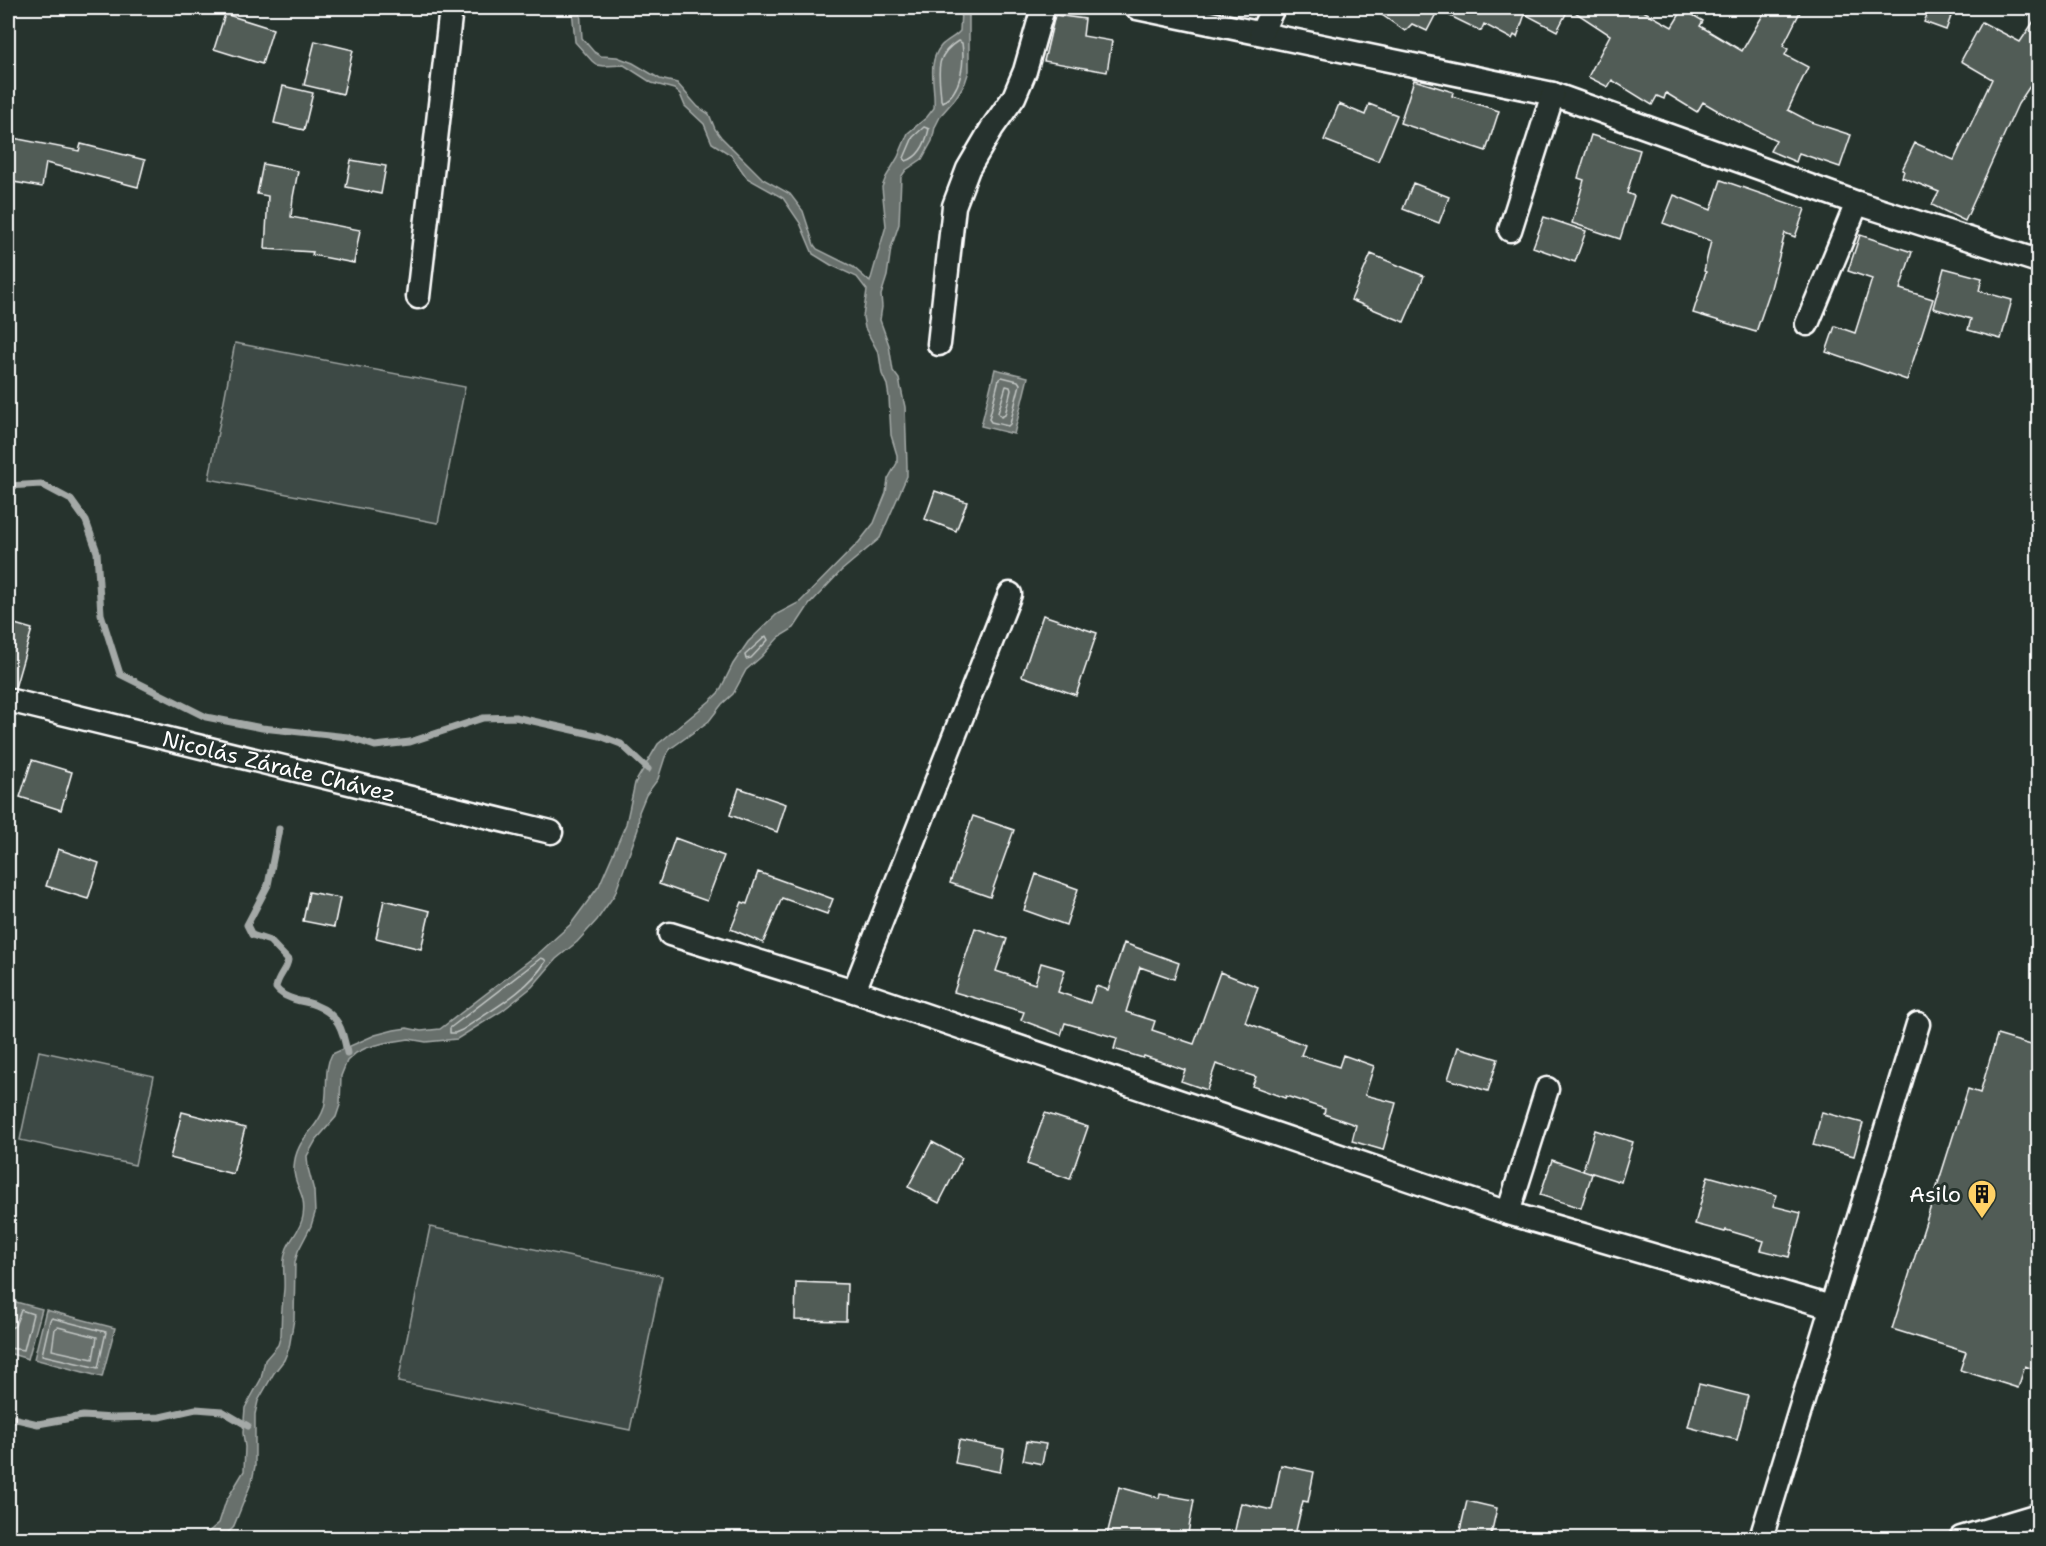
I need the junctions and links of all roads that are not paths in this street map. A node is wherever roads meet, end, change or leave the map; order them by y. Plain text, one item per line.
1 (451, 8) edge
2 (1043, 8) edge
3 (1137, 8) edge
4 (1273, 8) edge
5 (1261, 33) junction
6 (1553, 94) junction
7 (1857, 203) junction
8 (1510, 230) dead end
9 (2038, 261) edge
10 (418, 297) dead end
11 (1807, 324) dead end
12 (939, 344) dead end
13 (1010, 594) dead end
14 (8, 700) edge
15 (551, 832) dead end
16 (670, 934) dead end
17 (854, 991) junction
18 (1918, 1024) dead end
19 (1547, 1089) dead end
20 (1508, 1213) junction
21 (1831, 1307) junction
22 (2038, 1515) edge
23 (1761, 1539) edge
24 (1961, 1539) edge

1 - 10 street
2 - 12 street
3 - 5 street
4 - 5 street
5 - 6 street
6 - 7 street
6 - 8 street
7 - 9 street
7 - 11 street
13 - 17 street
14 - 15 street, Nicolás Zárate Chávez
16 - 17 street
17 - 20 street
18 - 21 street
19 - 20 street
20 - 21 street
21 - 23 street
22 - 24 street

